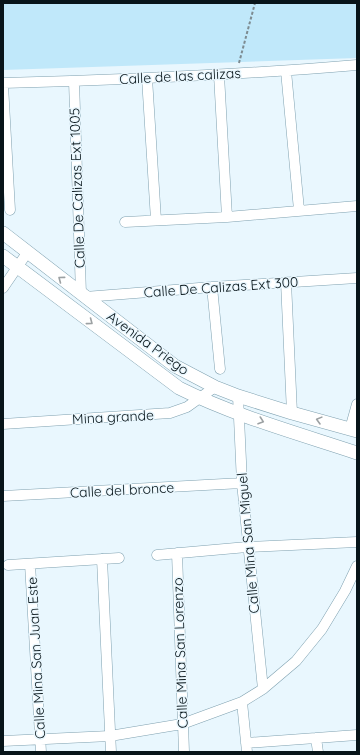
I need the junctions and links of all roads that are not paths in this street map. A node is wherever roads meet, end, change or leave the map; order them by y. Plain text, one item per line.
1 (357, 65) edge
2 (286, 71) junction
3 (219, 75) junction
4 (147, 78) junction
5 (74, 81) junction
6 (3, 84) edge
7 (357, 206) edge
8 (10, 210) dead end
9 (299, 210) junction
10 (227, 217) junction
11 (156, 220) junction
12 (125, 222) dead end
13 (3, 233) edge
14 (27, 253) junction
15 (3, 256) edge
16 (18, 267) junction
17 (357, 278) edge
18 (286, 282) junction
19 (212, 287) junction
20 (3, 288) edge
21 (83, 296) junction
22 (220, 369) dead end
23 (215, 387) junction
24 (238, 396) junction
25 (200, 399) junction
26 (357, 404) edge
27 (238, 413) junction
28 (292, 413) junction
29 (3, 424) edge
30 (354, 430) edge
31 (357, 453) edge
32 (242, 483) junction
33 (3, 496) edge
34 (357, 542) edge
35 (247, 547) junction
36 (176, 553) junction
37 (157, 555) dead end
38 (119, 558) dead end
39 (102, 560) junction
40 (30, 564) junction
41 (8, 566) dead end
42 (357, 566) edge
43 (263, 689) junction
44 (242, 702) junction
45 (182, 724) junction
46 (357, 735) edge
47 (110, 736) junction
48 (316, 738) junction
49 (40, 739) junction
50 (3, 741) edge
51 (247, 747) edge
52 (41, 752) edge
53 (111, 752) edge
54 (184, 752) edge
55 (318, 752) edge

1 - 2 street, Calle de las calizas
2 - 3 street, Calle de las calizas
2 - 9 street
3 - 4 street, Calle de las calizas
3 - 10 street
4 - 5 street, Calle de las calizas
4 - 11 street
5 - 6 street, Calle de las calizas
5 - 21 street, Calle De Calizas Ext 1005
6 - 8 street
7 - 9 street
9 - 10 street
10 - 11 street
11 - 12 street
13 - 14 street, Avenida Priego
14 - 16 street
21 -> 14 street, Avenida Priego
15 - 16 street, Avenida Priego
16 - 20 street
16 -> 25 street, Avenida Priego
17 - 18 street, Calle De Calizas Ext 300
18 - 19 street, Calle De Calizas Ext 300
18 - 28 street
19 - 21 street, Calle De Calizas Ext 300
19 - 22 street
21 - 23 street, Avenida Priego
23 - 24 street, Avenida Priego
23 - 25 street, Mina grande
24 - 27 street, Calle Mina San Miguel
24 - 28 street, Avenida Priego
25 - 27 street, Avenida Priego
25 - 29 street, Mina grande
26 - 30 street
27 -> 31 street, Avenida Priego
27 - 32 street, Calle Mina San Miguel
30 -> 28 street, Avenida Priego
32 - 33 street, Calle del bronce
32 - 35 street, Calle Mina San Miguel
34 - 35 street
35 - 36 street
35 - 43 street, Calle Mina San Miguel
36 - 37 street
36 - 45 street, Calle Mina San Lorenzo
38 - 39 street
39 - 40 street
39 - 47 street
40 - 41 street
40 - 49 street, Calle Mina San Juan Este
42 - 43 street
43 - 44 street
44 - 45 street
44 - 51 street
45 - 47 street
45 - 54 street, Calle Mina San Lorenzo
46 - 48 street
47 - 49 street
47 - 53 street
48 - 51 street
48 - 55 street
49 - 50 street
49 - 52 street, Calle Mina San Juan Este

